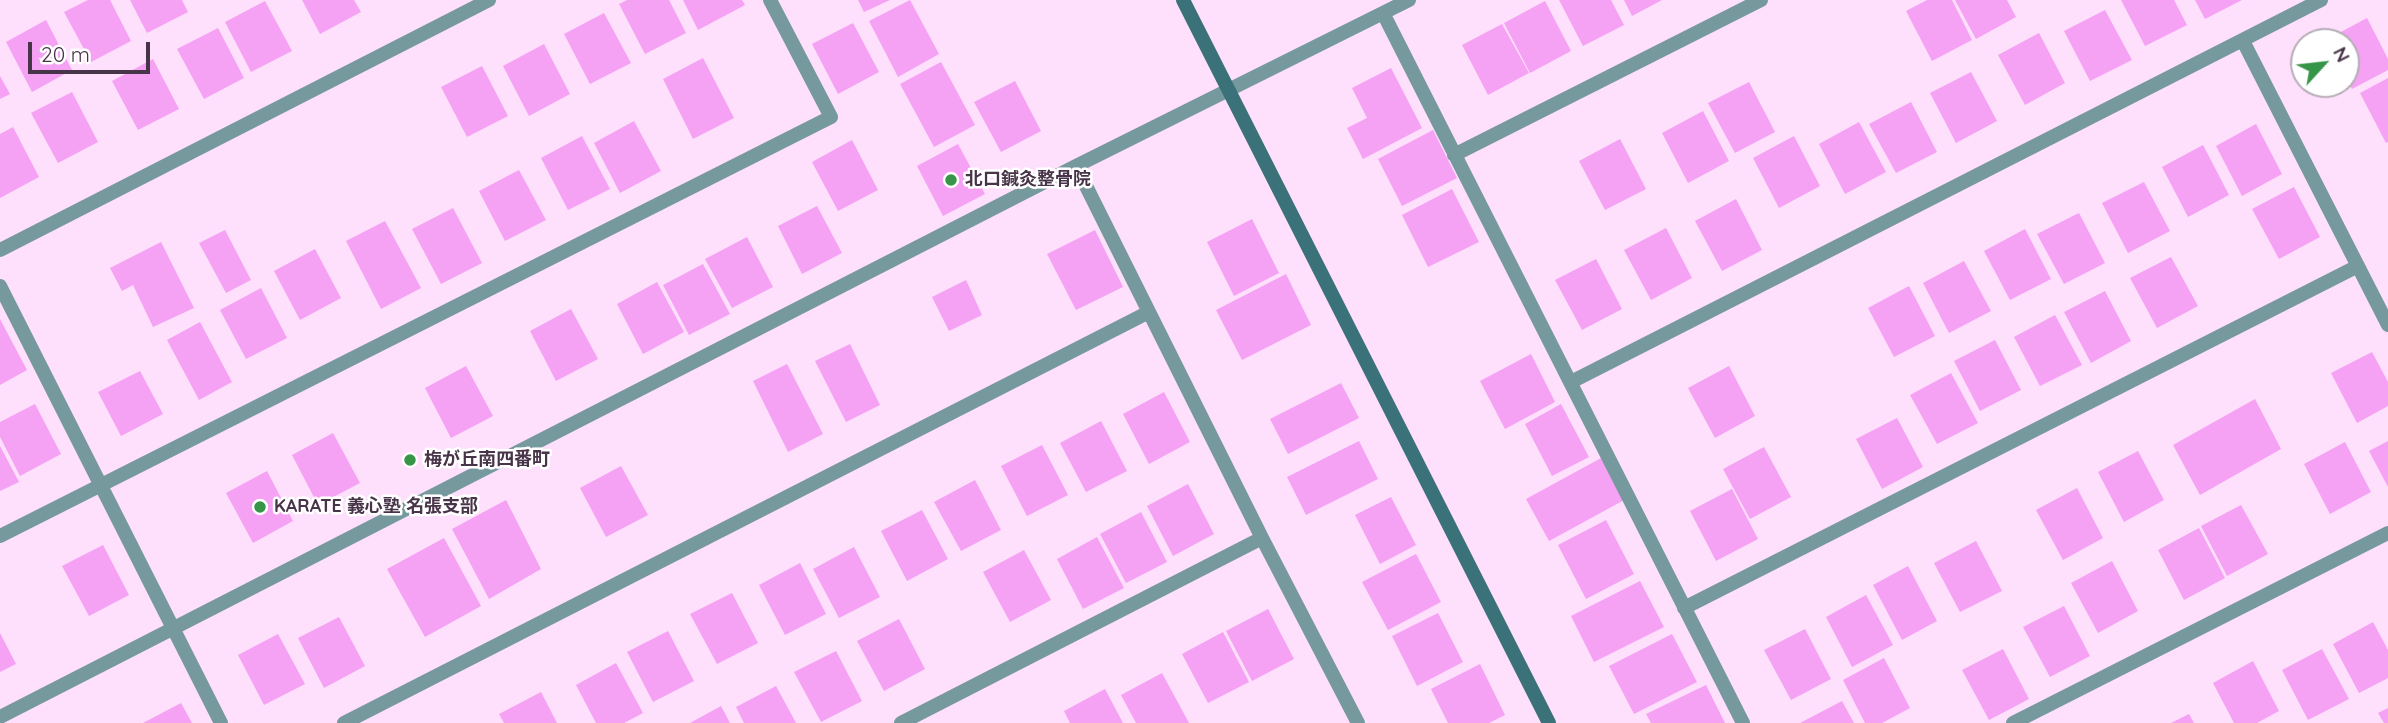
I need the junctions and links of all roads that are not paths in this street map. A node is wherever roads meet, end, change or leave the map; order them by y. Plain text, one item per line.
1 (489, 0) edge
2 (770, 0) edge
3 (1183, 0) edge
4 (1409, 0) edge
5 (1761, 0) edge
6 (2321, 0) edge
7 (1383, 13) junction
8 (2243, 41) junction
9 (1229, 90) junction
10 (1454, 155) junction
11 (1076, 166) junction
12 (0, 250) edge
13 (2358, 266) junction
14 (0, 286) edge
15 (1149, 312) junction
16 (2388, 325) edge
17 (1571, 382) junction
18 (100, 485) junction
19 (2388, 533) edge
20 (0, 536) edge
21 (1262, 538) junction
22 (1684, 608) junction
23 (173, 629) junction
24 (0, 717) edge
25 (221, 723) edge
26 (344, 723) edge
27 (901, 723) edge
28 (1358, 723) edge
29 (1549, 723) edge
30 (1742, 723) edge
31 (2014, 723) edge

1 - 12 street
2 - 18 street
3 - 9 street
4 - 7 street
5 - 10 street
6 - 8 street
7 - 9 street
7 - 10 street
8 - 13 street
8 - 17 street
9 - 11 street
9 - 29 street
10 - 17 street
11 - 15 street
11 - 23 street
13 - 16 street
13 - 22 street
14 - 18 street
15 - 21 street
15 - 26 street
17 - 22 street
18 - 20 street
18 - 23 street
19 - 31 street
21 - 27 street
21 - 28 street
22 - 30 street
23 - 24 street
23 - 25 street

